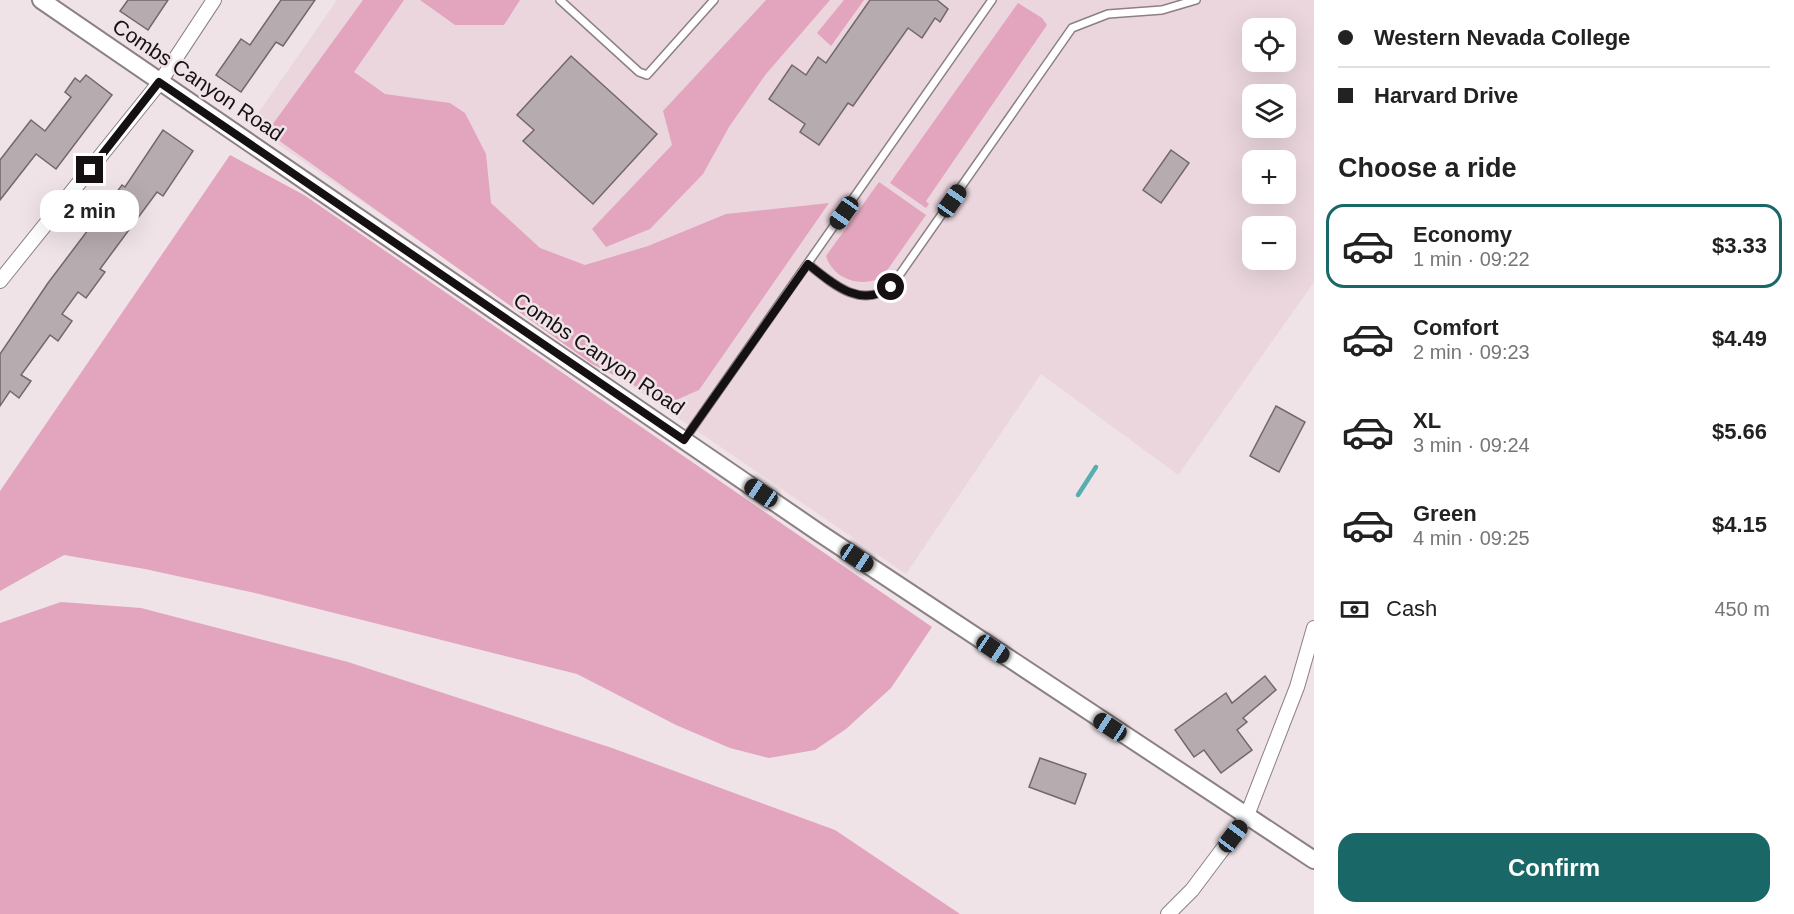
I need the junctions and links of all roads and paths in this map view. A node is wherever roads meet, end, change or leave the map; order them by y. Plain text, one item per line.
1 (41, 0) edge
2 (214, 0) edge
3 (560, 0) edge
4 (714, 0) edge
5 (992, 0) edge
6 (1196, 0) edge
7 (159, 82) junction
8 (808, 264) junction
9 (0, 282) edge
10 (684, 440) junction
11 (1314, 628) edge
12 (1246, 818) junction
13 (1314, 860) edge
14 (1168, 914) edge

1 - 7 street, Combs Canyon Road
2 - 7 street
3 - 4 lane
5 - 8 lane
6 - 8 lane
7 - 9 street
7 - 10 street, Combs Canyon Road
8 - 10 lane
10 - 12 street, Combs Canyon Road
11 - 12 street
12 - 13 street, Combs Canyon Road
12 - 14 street

